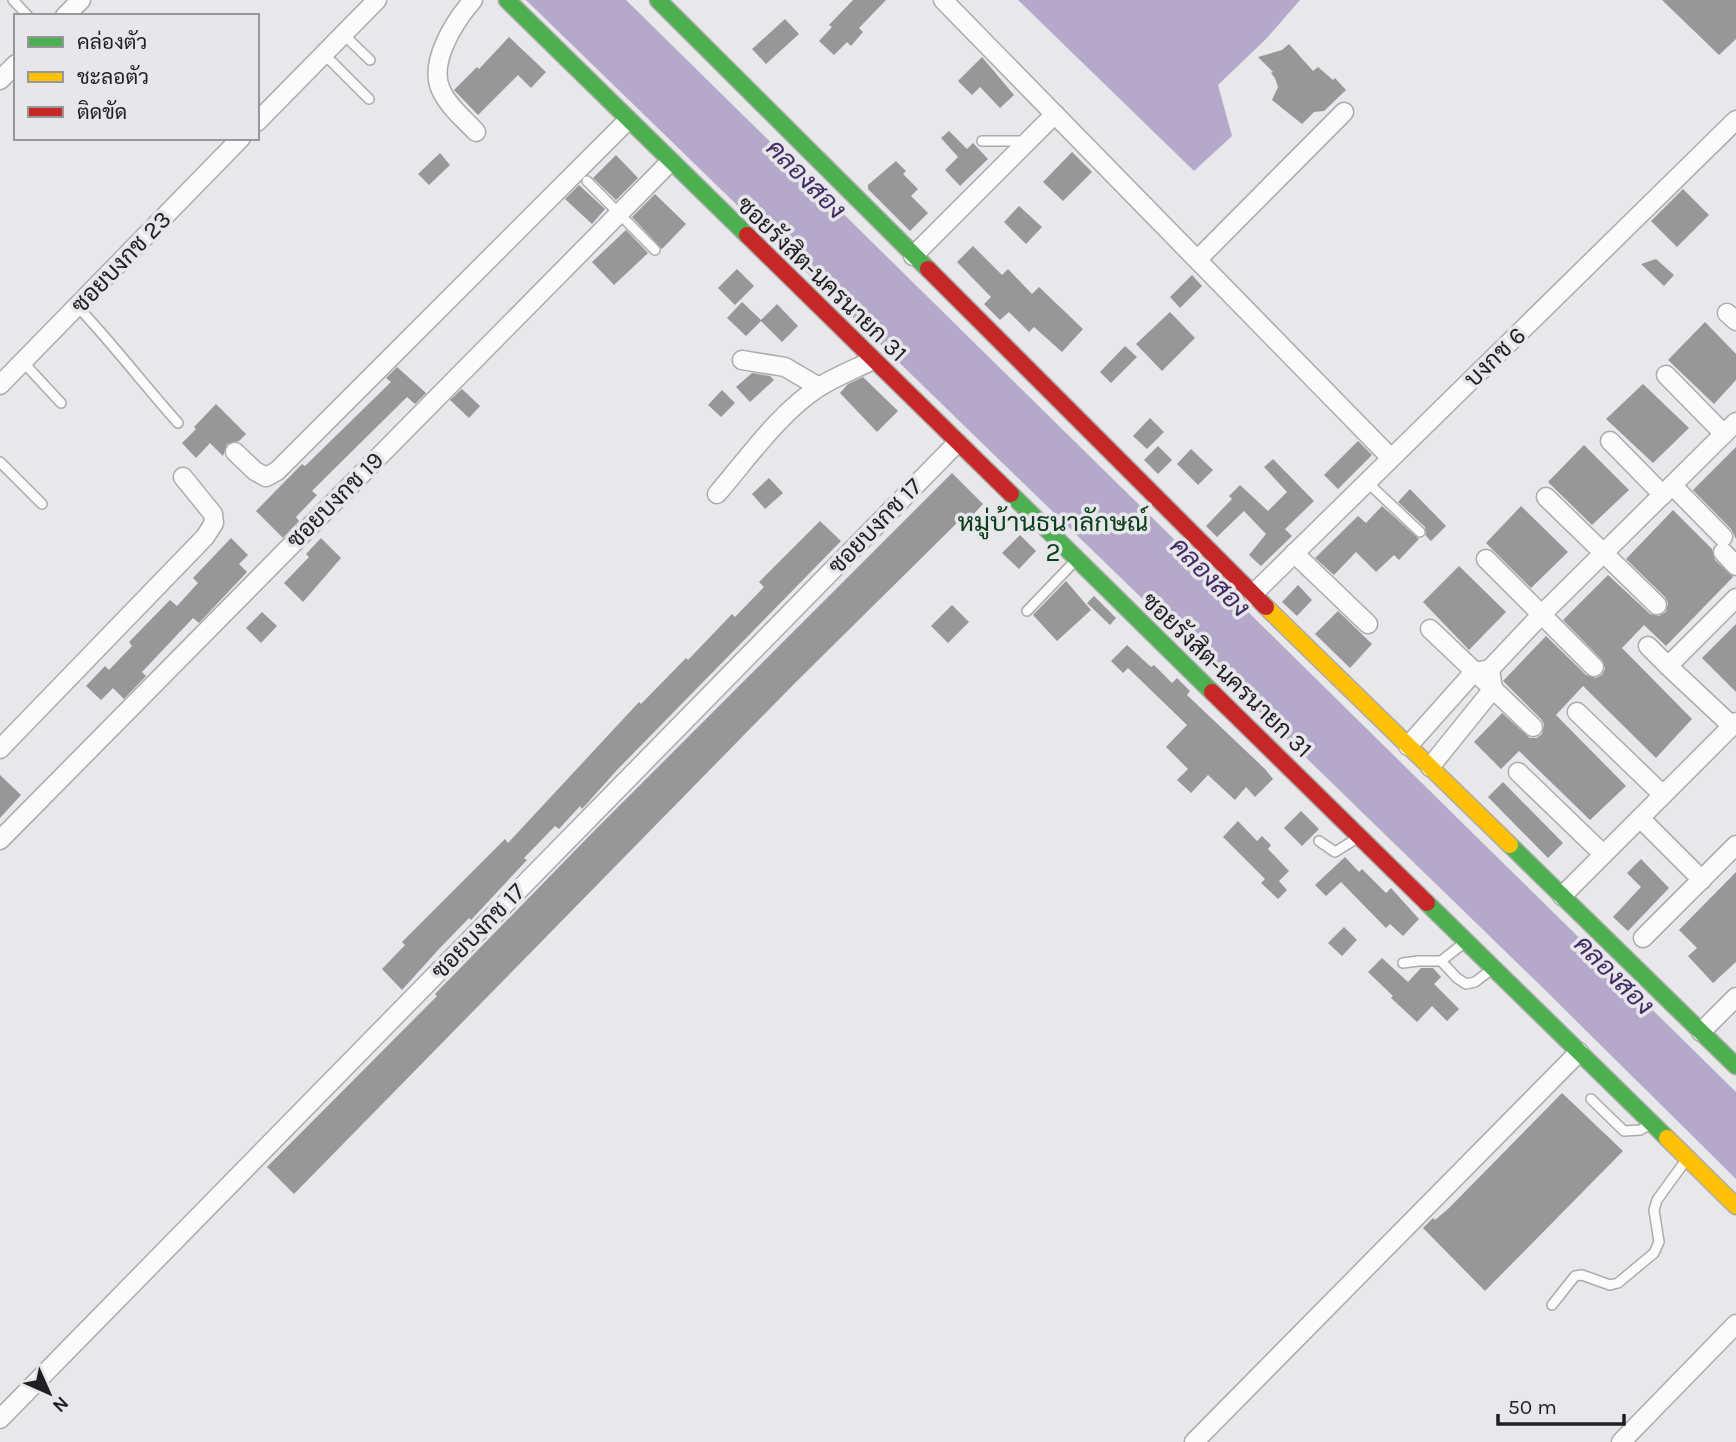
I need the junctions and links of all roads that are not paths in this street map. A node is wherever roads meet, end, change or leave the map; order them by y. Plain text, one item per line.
1 (13, 0) edge
2 (80, 0) edge
3 (377, 0) edge
4 (473, 0) edge
5 (507, 0) edge
6 (658, 0) edge
7 (943, 0) edge
8 (26, 14) edge
9 (67, 14) edge
10 (343, 34) junction
11 (324, 54) junction
12 (370, 60) dead end
13 (14, 66) edge
14 (0, 80) edge
15 (369, 99) dead end
16 (1344, 112) dead end
17 (1055, 114) junction
18 (259, 120) edge
19 (628, 120) junction
20 (1736, 120) edge
21 (476, 132) dead end
22 (239, 140) edge
23 (982, 141) dead end
24 (1028, 141) junction
25 (670, 162) junction
26 (587, 181) dead end
27 (617, 214) junction
28 (654, 250) dead end
29 (913, 257) junction
30 (1198, 259) junction
31 (77, 306) junction
32 (742, 360) dead end
33 (873, 360) junction
34 (23, 362) junction
35 (1666, 375) dead end
36 (0, 385) edge
37 (819, 387) junction
38 (61, 402) dead end
39 (178, 423) dead end
40 (1730, 428) edge
41 (1610, 441) dead end
42 (957, 443) junction
43 (235, 453) dead end
44 (1391, 458) junction
45 (0, 462) edge
46 (183, 477) dead end
47 (1367, 482) junction
48 (1667, 490) junction
49 (717, 494) dead end
50 (1546, 497) dead end
51 (42, 504) dead end
52 (1420, 532) dead end
53 (1604, 553) junction
54 (1294, 554) junction
55 (1486, 559) dead end
56 (1076, 560) junction
57 (1736, 566) edge
58 (1253, 594) junction
59 (1736, 598) edge
60 (1657, 605) dead end
61 (1027, 611) dead end
62 (1540, 616) junction
63 (1368, 624) dead end
64 (1430, 629) dead end
65 (1647, 646) dead end
66 (1668, 666) junction
67 (1594, 667) dead end
68 (1482, 671) junction
69 (1493, 689) junction
70 (1577, 712) dead end
71 (1734, 724) edge
72 (1533, 727) dead end
73 (1408, 746) junction
74 (0, 749) edge
75 (1430, 767) junction
76 (1518, 772) dead end
77 (1663, 795) junction
78 (1640, 818) junction
79 (1359, 837) junction
80 (0, 840) edge
81 (1319, 841) dead end
82 (1736, 845) edge
83 (1603, 854) junction
84 (1702, 880) junction
85 (1562, 896) junction
86 (1643, 938) dead end
87 (1466, 941) junction
88 (1441, 961) junction
89 (1403, 963) dead end
90 (1493, 968) junction
91 (1736, 998) edge
92 (1701, 1032) junction
93 (1579, 1052) junction
94 (1733, 1057) edge
95 (1591, 1098) dead end
96 (1652, 1124) junction
97 (1687, 1158) junction
98 (1736, 1206) edge
99 (1552, 1305) dead end
100 (1736, 1324) edge
101 (0, 1419) edge
102 (1194, 1442) edge
103 (1621, 1442) edge

1 - 8 lane
2 - 9 street
3 - 10 street
4 - 21 street
5 - 19 street, ซอยรังสิต-นครนายก 31
6 - 29 street
7 - 17 street
10 - 11 street
10 - 12 lane
11 - 15 lane
11 - 18 street
13 - 14 street
16 - 30 street
17 - 24 street
17 - 30 street
19 - 25 street, ซอยรังสิต-นครนายก 31
19 - 43 street
20 - 44 street, บงกช 6
22 - 31 street, ซอยบงกช 23
23 - 24 lane
24 - 29 street
25 - 27 street, ซอยบงกช 19
25 - 33 street, ซอยรังสิต-นครนายก 31
26 - 27 lane
27 - 28 lane
27 - 80 street, ซอยบงกช 19
29 - 58 street
30 - 44 street
31 - 34 street, ซอยบงกช 23
31 - 39 lane
32 - 37 street
33 - 37 street
33 - 42 street, ซอยรังสิต-นครนายก 31
34 - 36 street, ซอยบงกช 23
34 - 38 lane
35 - 40 street
37 - 49 street
40 - 48 street
41 - 48 street
42 - 56 street, ซอยรังสิต-นครนายก 31
42 - 101 street, ซอยบงกช 17
44 - 47 street, บงกช 6
45 - 51 lane
46 - 74 street
47 - 52 lane
47 - 54 street, บงกช 6
48 - 53 street
48 - 57 street
50 - 53 street
53 - 60 street
53 - 62 street
54 - 58 street, บงกช 6
54 - 63 street
55 - 62 street
56 - 61 lane
56 - 79 street, ซอยรังสิต-นครนายก 31
58 - 73 street
59 - 66 street
62 - 67 street
62 - 68 street
64 - 68 street
65 - 66 street
66 - 71 street
68 - 69 street
68 - 73 street
69 - 72 street
69 - 75 street
70 - 77 street
71 - 77 street
73 - 75 street
75 - 85 street
76 - 83 street
77 - 78 street
78 - 83 street
78 - 84 street
79 - 81 lane
79 - 87 street, ซอยรังสิต-นครนายก 31
82 - 84 street
83 - 85 street
84 - 86 street
85 - 92 street
87 - 88 lane
87 - 90 street, ซอยรังสิต-นครนายก 31
88 - 89 lane
88 - 90 lane
90 - 93 street, ซอยรังสิต-นครนายก 31
91 - 92 street
92 - 94 street
93 - 96 street, ซอยรังสิต-นครนายก 31
93 - 102 street
95 - 96 lane
96 - 97 street, ซอยรังสิต-นครนายก 31
97 - 98 street, ซอยรังสิต-นครนายก 31
97 - 99 lane
100 - 103 street

